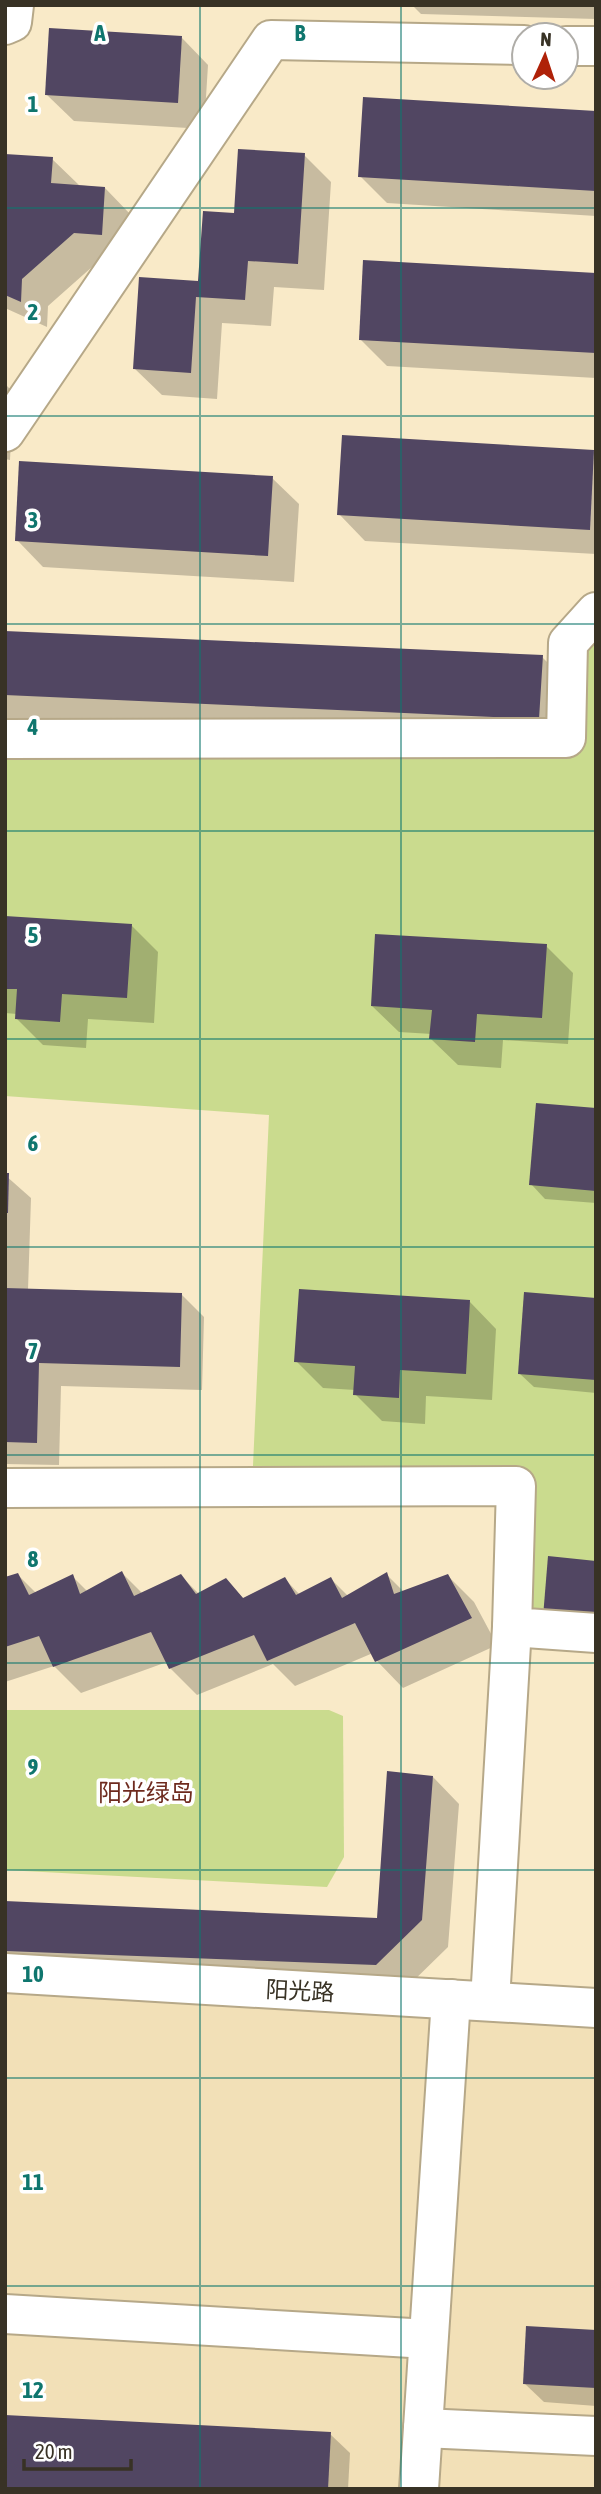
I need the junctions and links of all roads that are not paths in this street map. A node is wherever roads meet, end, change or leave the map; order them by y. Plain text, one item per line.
1 (14, 5) edge
2 (5, 25) edge
3 (510, 45) edge
4 (5, 432) edge
5 (596, 612) edge
6 (5, 739) edge
7 (5, 1488) edge
8 (512, 1627) junction
9 (596, 1633) edge
10 (5, 1973) edge
11 (451, 1999) junction
12 (490, 2001) junction
13 (596, 2008) edge
14 (5, 2314) edge
15 (428, 2339) junction
16 (423, 2428) junction
17 (596, 2436) edge
18 (419, 2489) edge

1 - 2 street
3 - 4 street
5 - 6 street
7 - 8 street
8 - 9 street
8 - 12 street
10 - 11 street, 阳光路
11 - 12 street, 阳光路
11 - 15 street
12 - 13 street, 阳光路
14 - 15 street
15 - 16 street
16 - 17 street
16 - 18 street

